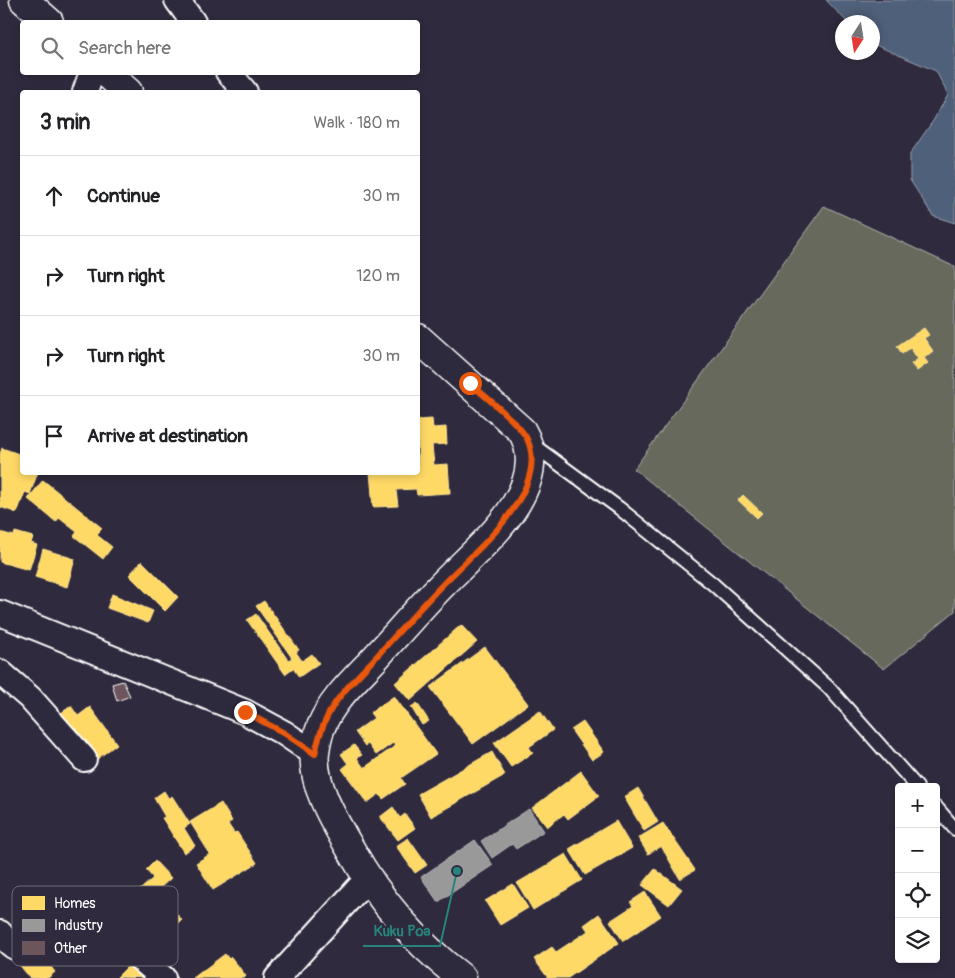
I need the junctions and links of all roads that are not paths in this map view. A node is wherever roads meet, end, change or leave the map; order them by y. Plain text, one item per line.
1 (24, 0) edge
2 (177, 0) edge
3 (47, 20) edge
4 (192, 20) edge
5 (91, 75) edge
6 (108, 75) edge
7 (231, 75) edge
8 (86, 90) edge
9 (126, 90) edge
10 (243, 90) edge
11 (420, 340) edge
12 (529, 442) junction
13 (0, 613) edge
14 (0, 672) edge
15 (315, 754) junction
16 (84, 759) dead end
17 (913, 783) edge
18 (940, 812) edge
19 (955, 829) edge
20 (367, 879) junction
21 (0, 933) edge
22 (12, 946) edge
23 (149, 966) edge
24 (163, 978) edge
25 (277, 978) edge
26 (462, 978) edge

1 - 3 street
2 - 4 street
5 - 8 street
6 - 9 street
7 - 10 street
11 - 12 street
12 - 15 street
12 - 17 lane
13 - 15 street
14 - 16 street
15 - 20 street
18 - 19 lane
20 - 25 street
20 - 26 street
21 - 22 street
23 - 24 street

